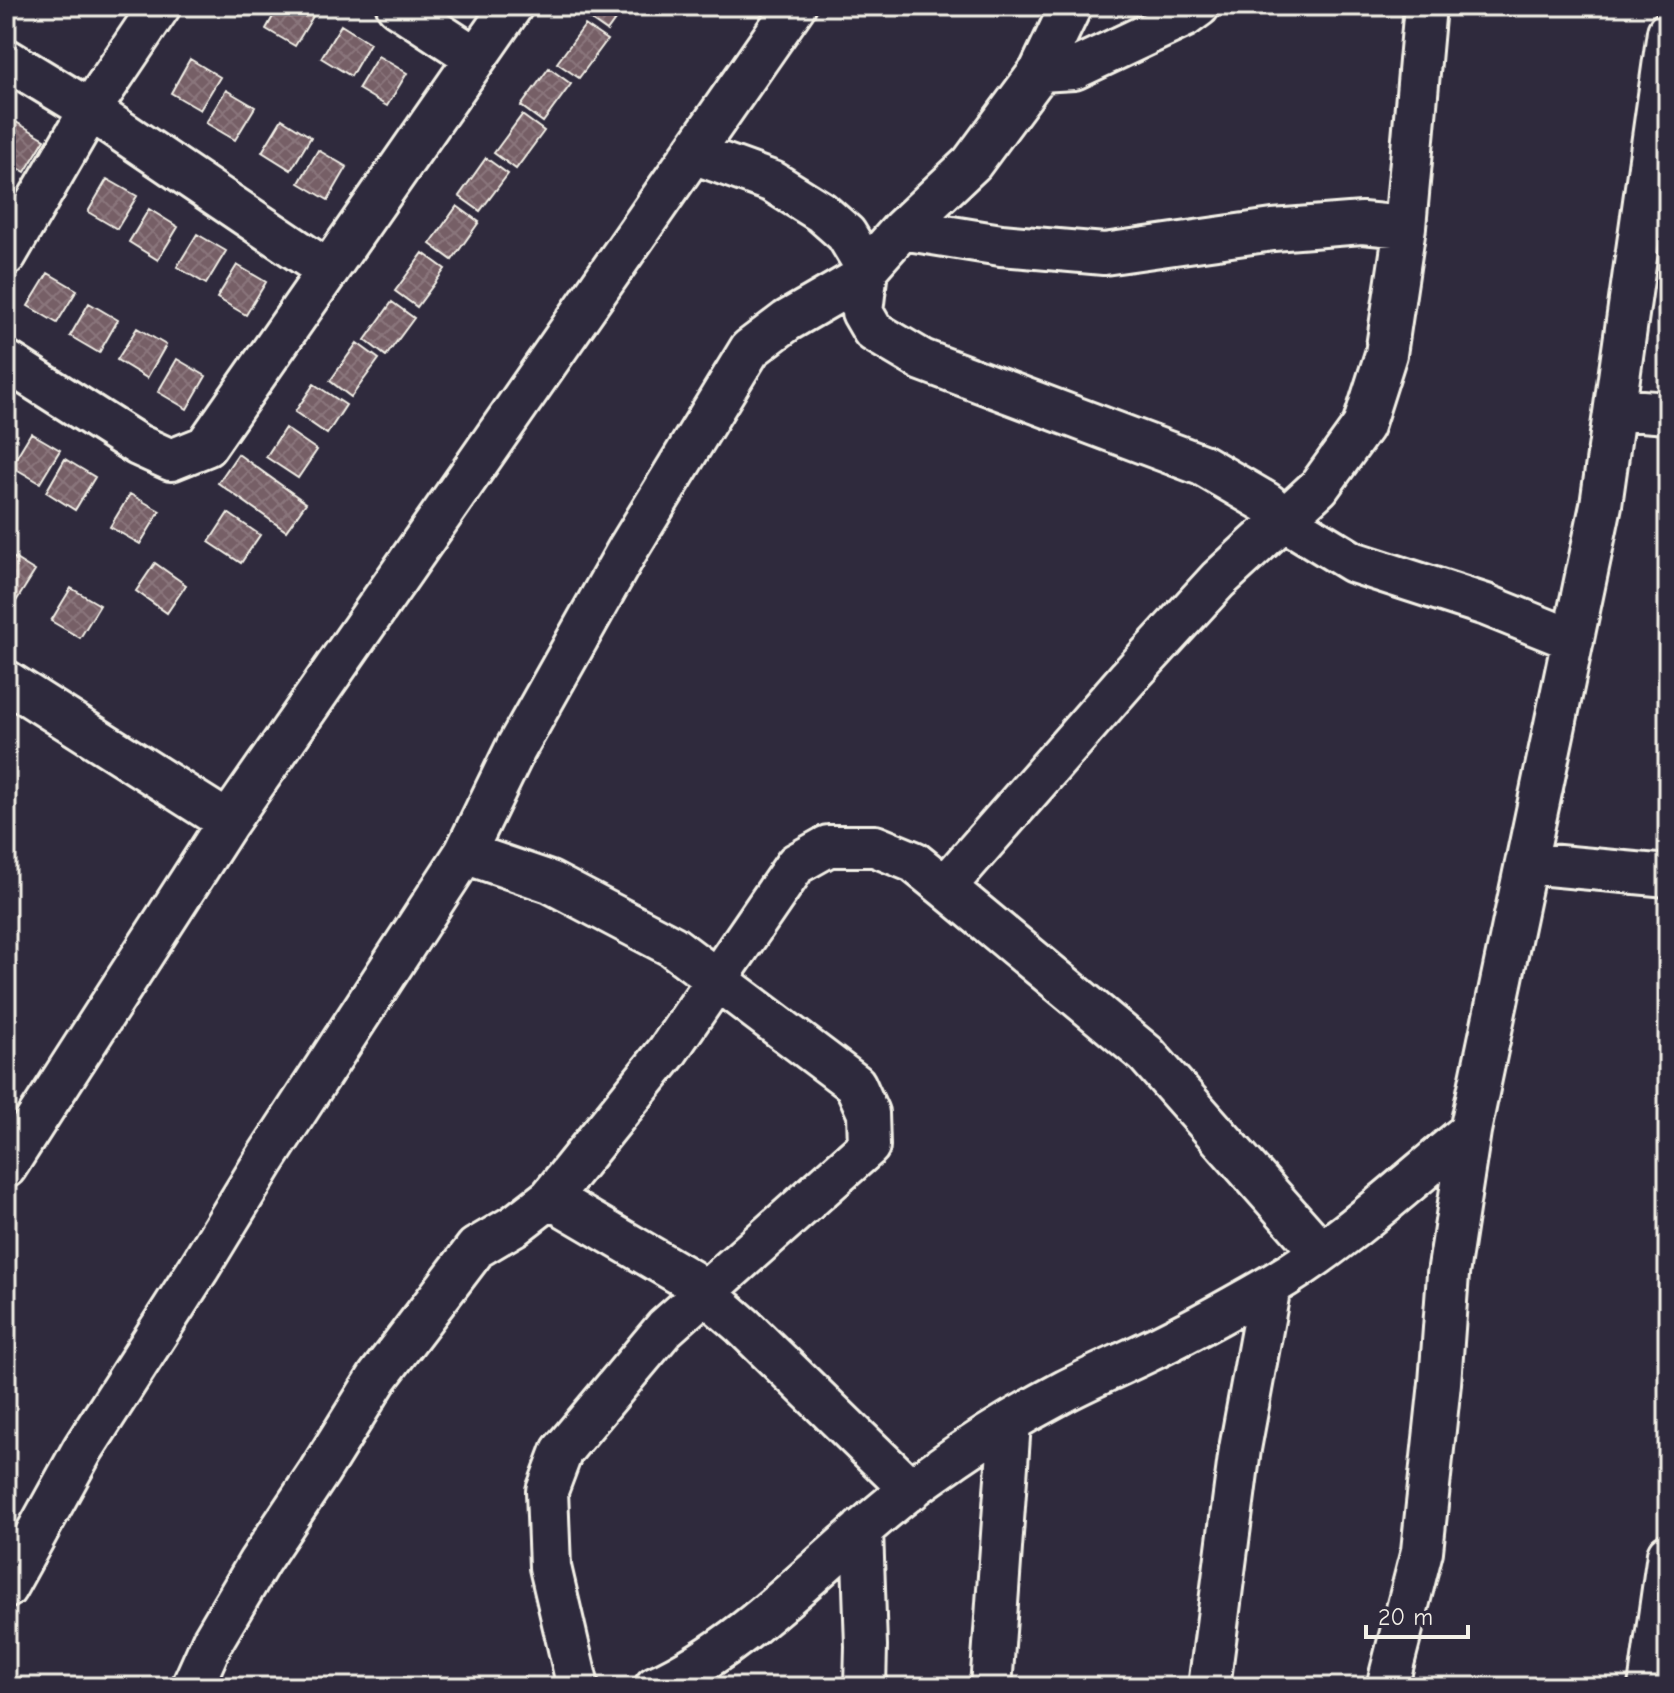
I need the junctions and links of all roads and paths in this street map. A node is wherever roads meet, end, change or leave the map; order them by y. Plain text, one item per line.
1 (160, 6) edge
2 (397, 6) edge
3 (512, 6) edge
4 (795, 6) edge
5 (1071, 6) edge
6 (1199, 6) edge
7 (1425, 6) edge
8 (1668, 32) edge
9 (475, 57) junction
10 (6, 59) edge
11 (1040, 71) junction
12 (90, 110) junction
13 (693, 153) junction
14 (1405, 227) junction
15 (902, 229) junction
16 (6, 255) edge
17 (867, 269) junction
18 (327, 270) junction
19 (6, 361) edge
20 (1615, 409) junction
21 (1668, 413) edge
22 (1284, 520) junction
23 (1573, 640) junction
24 (6, 681) edge
25 (228, 822) junction
26 (465, 853) junction
27 (1526, 863) junction
28 (1668, 876) edge
29 (945, 887) junction
30 (718, 980) junction
31 (1470, 1131) junction
32 (6, 1167) edge
33 (550, 1198) junction
34 (1321, 1252) junction
35 (1270, 1286) junction
36 (705, 1294) junction
37 (1010, 1423) junction
38 (911, 1490) junction
39 (862, 1529) junction
40 (1668, 1554) edge
41 (6, 1588) edge
42 (669, 1684) edge
43 (192, 1687) edge
44 (578, 1687) edge
45 (865, 1687) edge
46 (991, 1687) edge
47 (1209, 1687) edge
48 (1387, 1687) edge
49 (1649, 1687) edge

1 - 12 street
2 - 9 street
3 - 9 street
4 - 13 street
5 - 11 street
6 - 11 street
7 - 14 street
8 - 20 street
9 - 18 street
10 - 12 street
11 - 15 street
12 - 16 street
12 - 18 street
13 - 17 street
13 - 25 street
14 - 15 street
14 - 22 street
15 - 17 street
17 - 22 street
17 - 26 street
18 - 19 street
20 - 21 street
20 - 23 street
22 - 23 street
22 - 29 street
23 - 27 street
24 - 25 street
25 - 32 street
26 - 30 street
26 - 41 street
27 - 28 street
27 - 31 street
29 - 30 street
29 - 34 street
30 - 33 street
30 - 36 street
31 - 34 street
31 - 48 street
33 - 36 street
33 - 43 street
34 - 35 street
35 - 37 street
35 - 47 street
36 - 38 street
36 - 44 street
37 - 38 street
37 - 46 street
38 - 39 street
39 - 42 street
39 - 45 street
40 - 49 street

